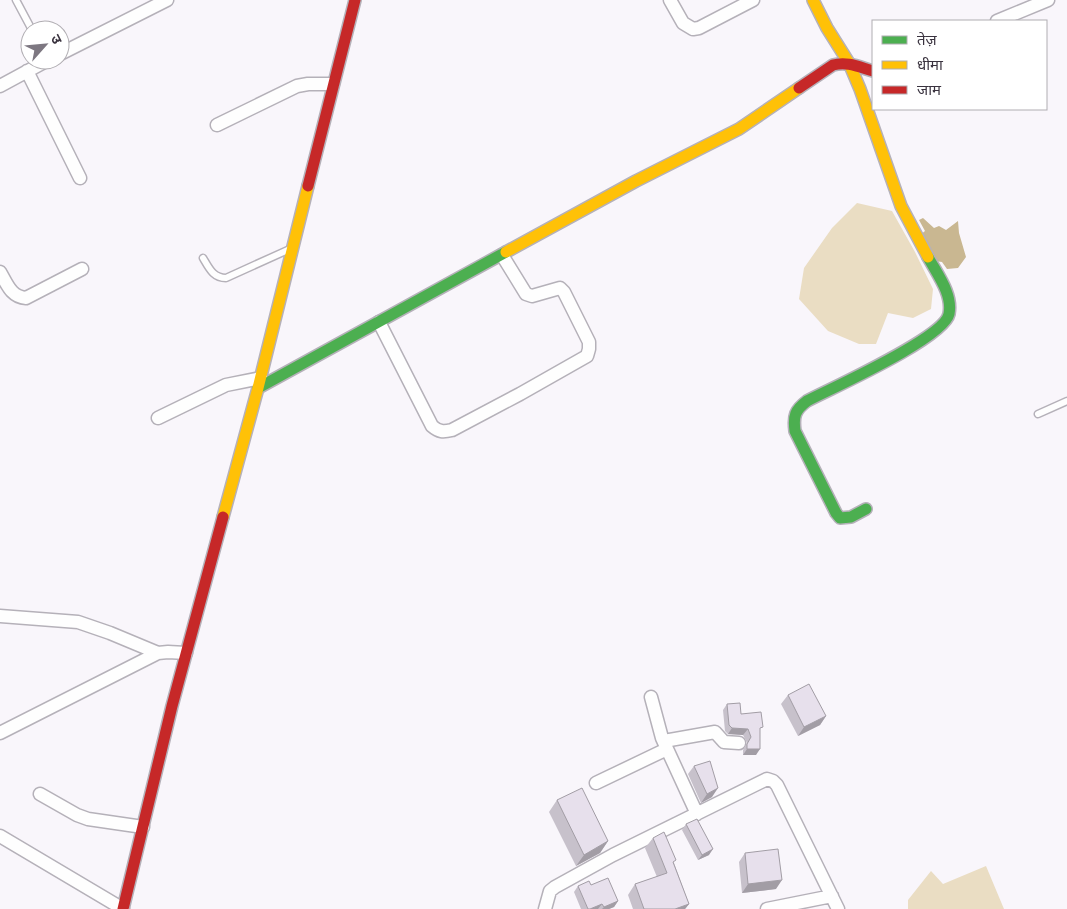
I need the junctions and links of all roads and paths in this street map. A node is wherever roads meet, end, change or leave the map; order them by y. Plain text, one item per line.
1 (16, 0) edge
2 (167, 0) edge
3 (354, 0) edge
4 (670, 0) edge
5 (753, 0) edge
6 (813, 0) edge
7 (1048, 0) edge
8 (27, 20) edge
9 (999, 20) edge
10 (70, 49) edge
11 (849, 63) junction
12 (27, 71) joint
13 (872, 71) edge
14 (333, 84) junction
15 (0, 86) edge
16 (217, 125) dead end
17 (80, 178) dead end
18 (293, 248) junction
19 (502, 255) junction
20 (203, 258) dead end
21 (82, 269) dead end
22 (0, 272) edge
23 (379, 322) junction
24 (259, 383) junction
25 (1067, 401) edge
26 (1038, 414) dead end
27 (158, 418) dead end
28 (866, 509) dead end
29 (0, 616) edge
30 (158, 653) junction
31 (186, 653) junction
32 (651, 697) dead end
33 (0, 733) edge
34 (739, 743) dead end
35 (665, 745) junction
36 (596, 783) dead end
37 (40, 794) dead end
38 (697, 814) junction
39 (143, 827) junction
40 (0, 836) edge
41 (832, 896) junction
42 (123, 909) edge
43 (545, 909) edge
44 (767, 909) edge
45 (838, 909) edge

1 - 8 lane
2 - 10 street
3 - 14 street
4 - 5 street
6 - 11 street
7 - 9 street
11 - 13 street
11 - 19 street
11 - 28 street
12 - 15 street
12 - 17 street
14 - 16 street
14 - 18 street
18 - 20 lane
18 - 24 street
19 - 23 street
19 - 23 street
21 - 22 street
23 - 24 street
24 - 27 street
24 - 31 street
25 - 26 lane
29 - 30 street
30 - 31 street
30 - 33 street
31 - 39 street
32 - 35 street
34 - 35 street
35 - 36 street
35 - 38 street
37 - 39 street
38 - 41 street
38 - 43 street
39 - 42 street
40 - 42 street
41 - 44 street
41 - 45 street

